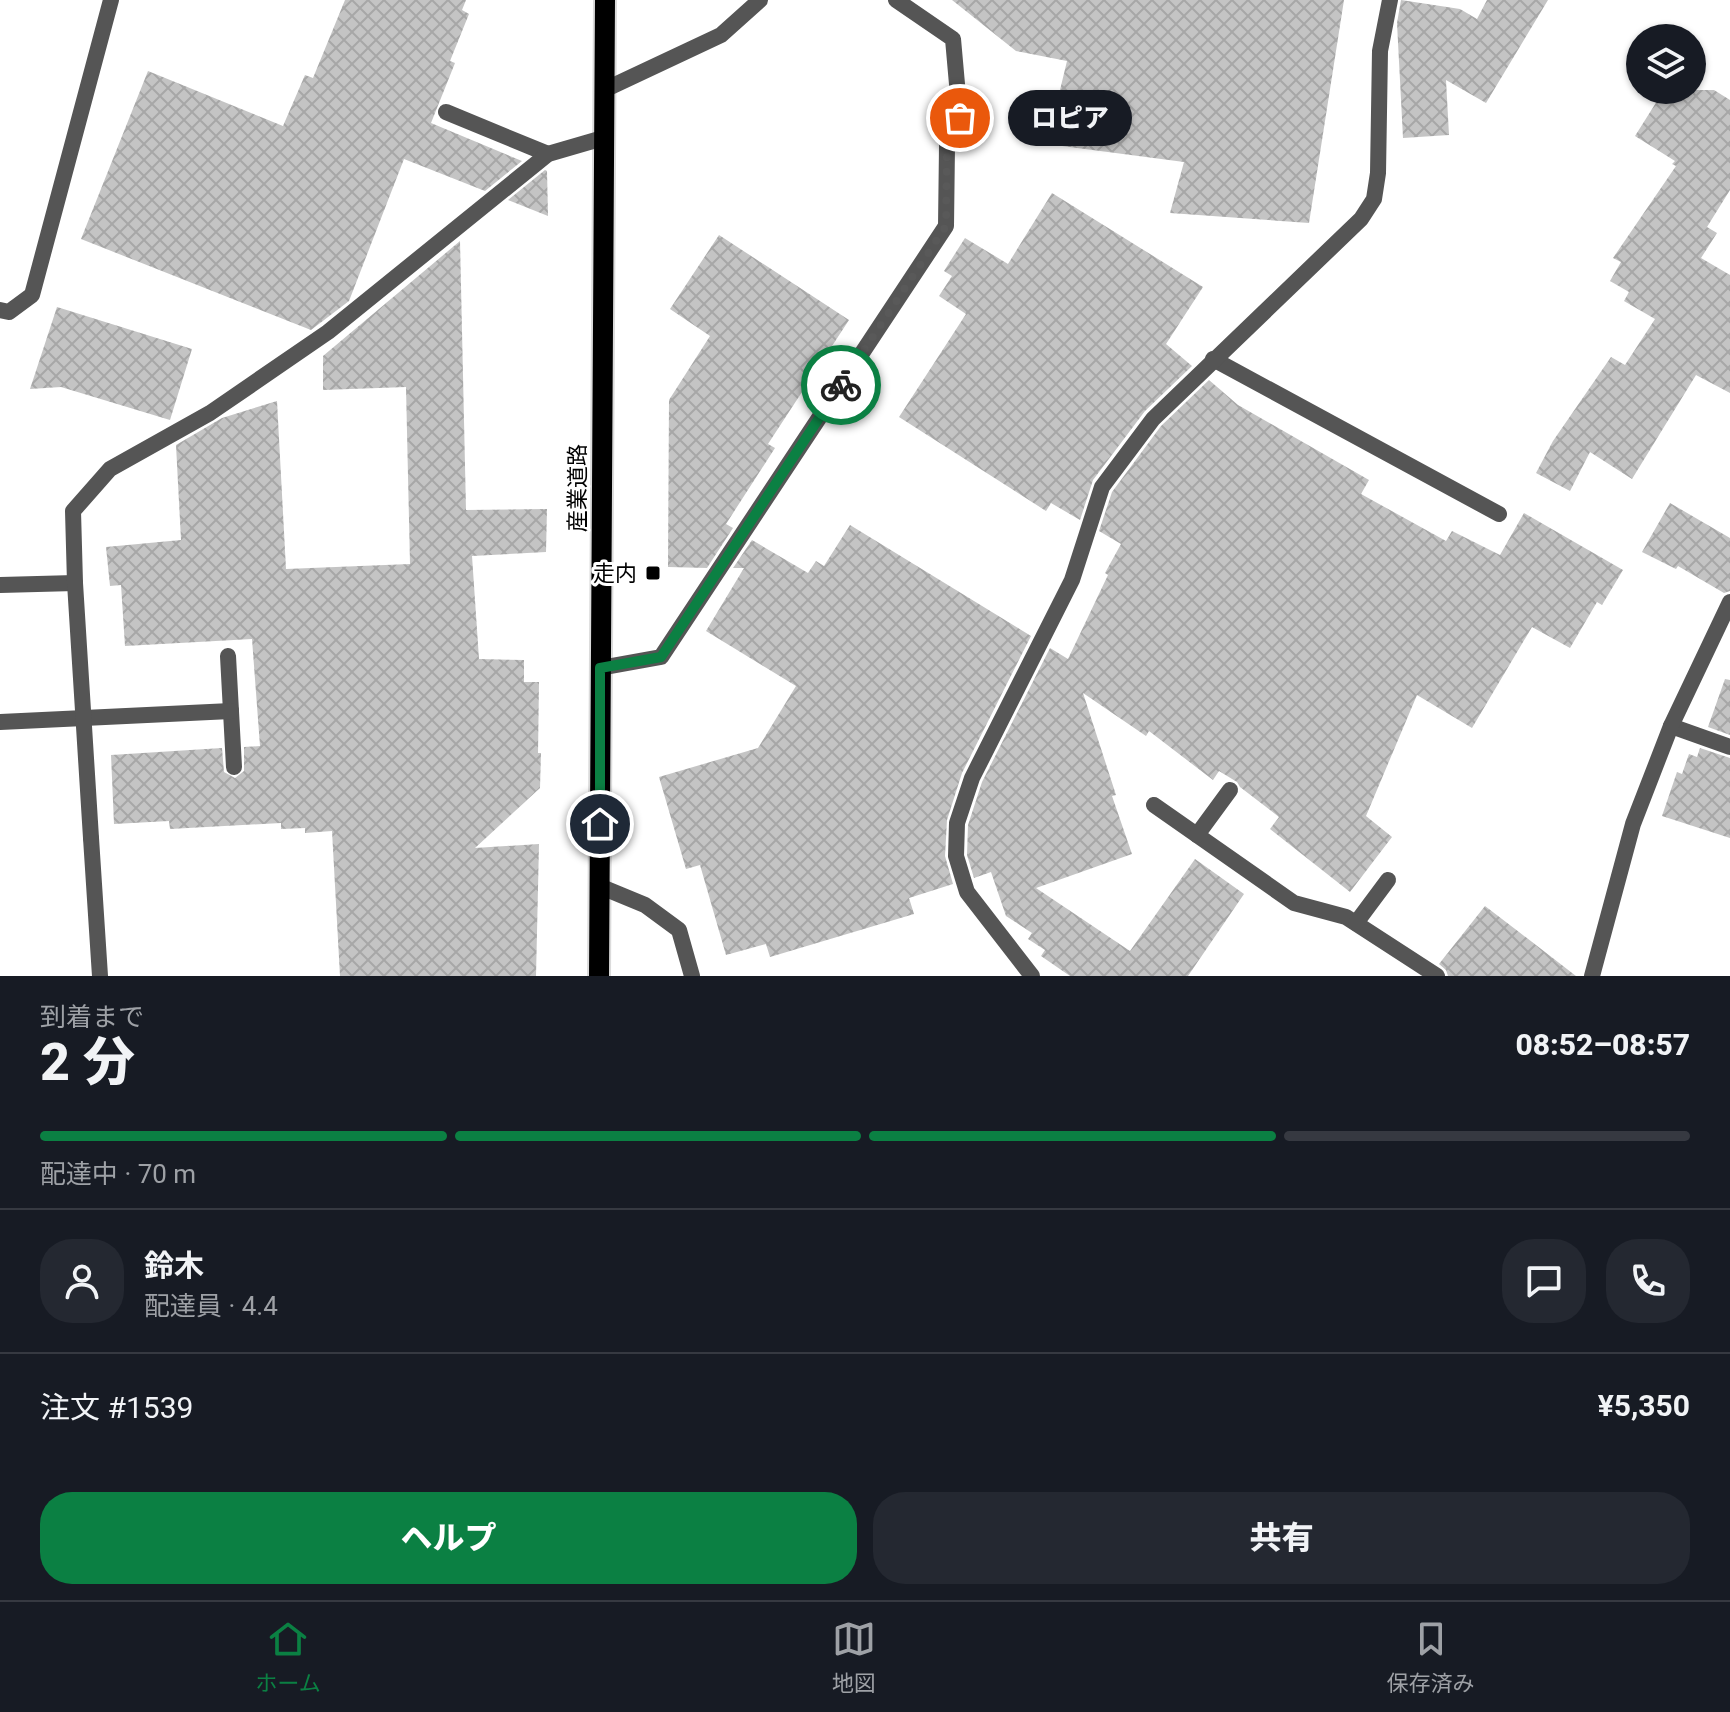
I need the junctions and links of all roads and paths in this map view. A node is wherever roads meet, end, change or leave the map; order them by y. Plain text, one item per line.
1 (111, 0) edge
2 (605, 0) edge
3 (760, 0) edge
4 (896, 0) edge
5 (1390, 0) edge
6 (604, 90) junction
7 (446, 112) dead end
8 (603, 138) junction
9 (548, 154) junction
10 (0, 310) edge
11 (1213, 359) junction
12 (1499, 514) dead end
13 (75, 583) junction
14 (0, 585) edge
15 (1730, 602) edge
16 (228, 656) dead end
17 (600, 668) junction
18 (231, 711) junction
19 (83, 719) junction
20 (0, 722) edge
21 (1671, 726) junction
22 (1730, 747) edge
23 (234, 767) dead end
24 (1230, 790) dead end
25 (1154, 805) dead end
26 (1197, 835) junction
27 (1388, 880) dead end
28 (599, 886) junction
29 (1356, 923) junction
30 (100, 976) edge
31 (599, 976) edge
32 (692, 976) edge
33 (1032, 976) edge
34 (1437, 976) edge
35 (1592, 976) edge

1 - 10 street
2 - 6 main road, 産業道路
3 - 6 street
4 - 17 street
5 - 11 street
6 - 8 main road, 産業道路
7 - 9 street
8 - 9 street
8 - 17 main road, 産業道路
9 - 13 street
11 - 12 street
11 - 33 street
13 - 14 street
13 - 19 street
15 - 21 street
16 - 18 street
17 - 28 main road, 産業道路
18 - 19 street
18 - 23 street
19 - 20 street
19 - 30 street
21 - 22 street
21 - 35 street
24 - 26 street
25 - 26 street
26 - 29 street
27 - 29 street
28 - 31 main road, 産業道路
28 - 32 street
29 - 34 street

